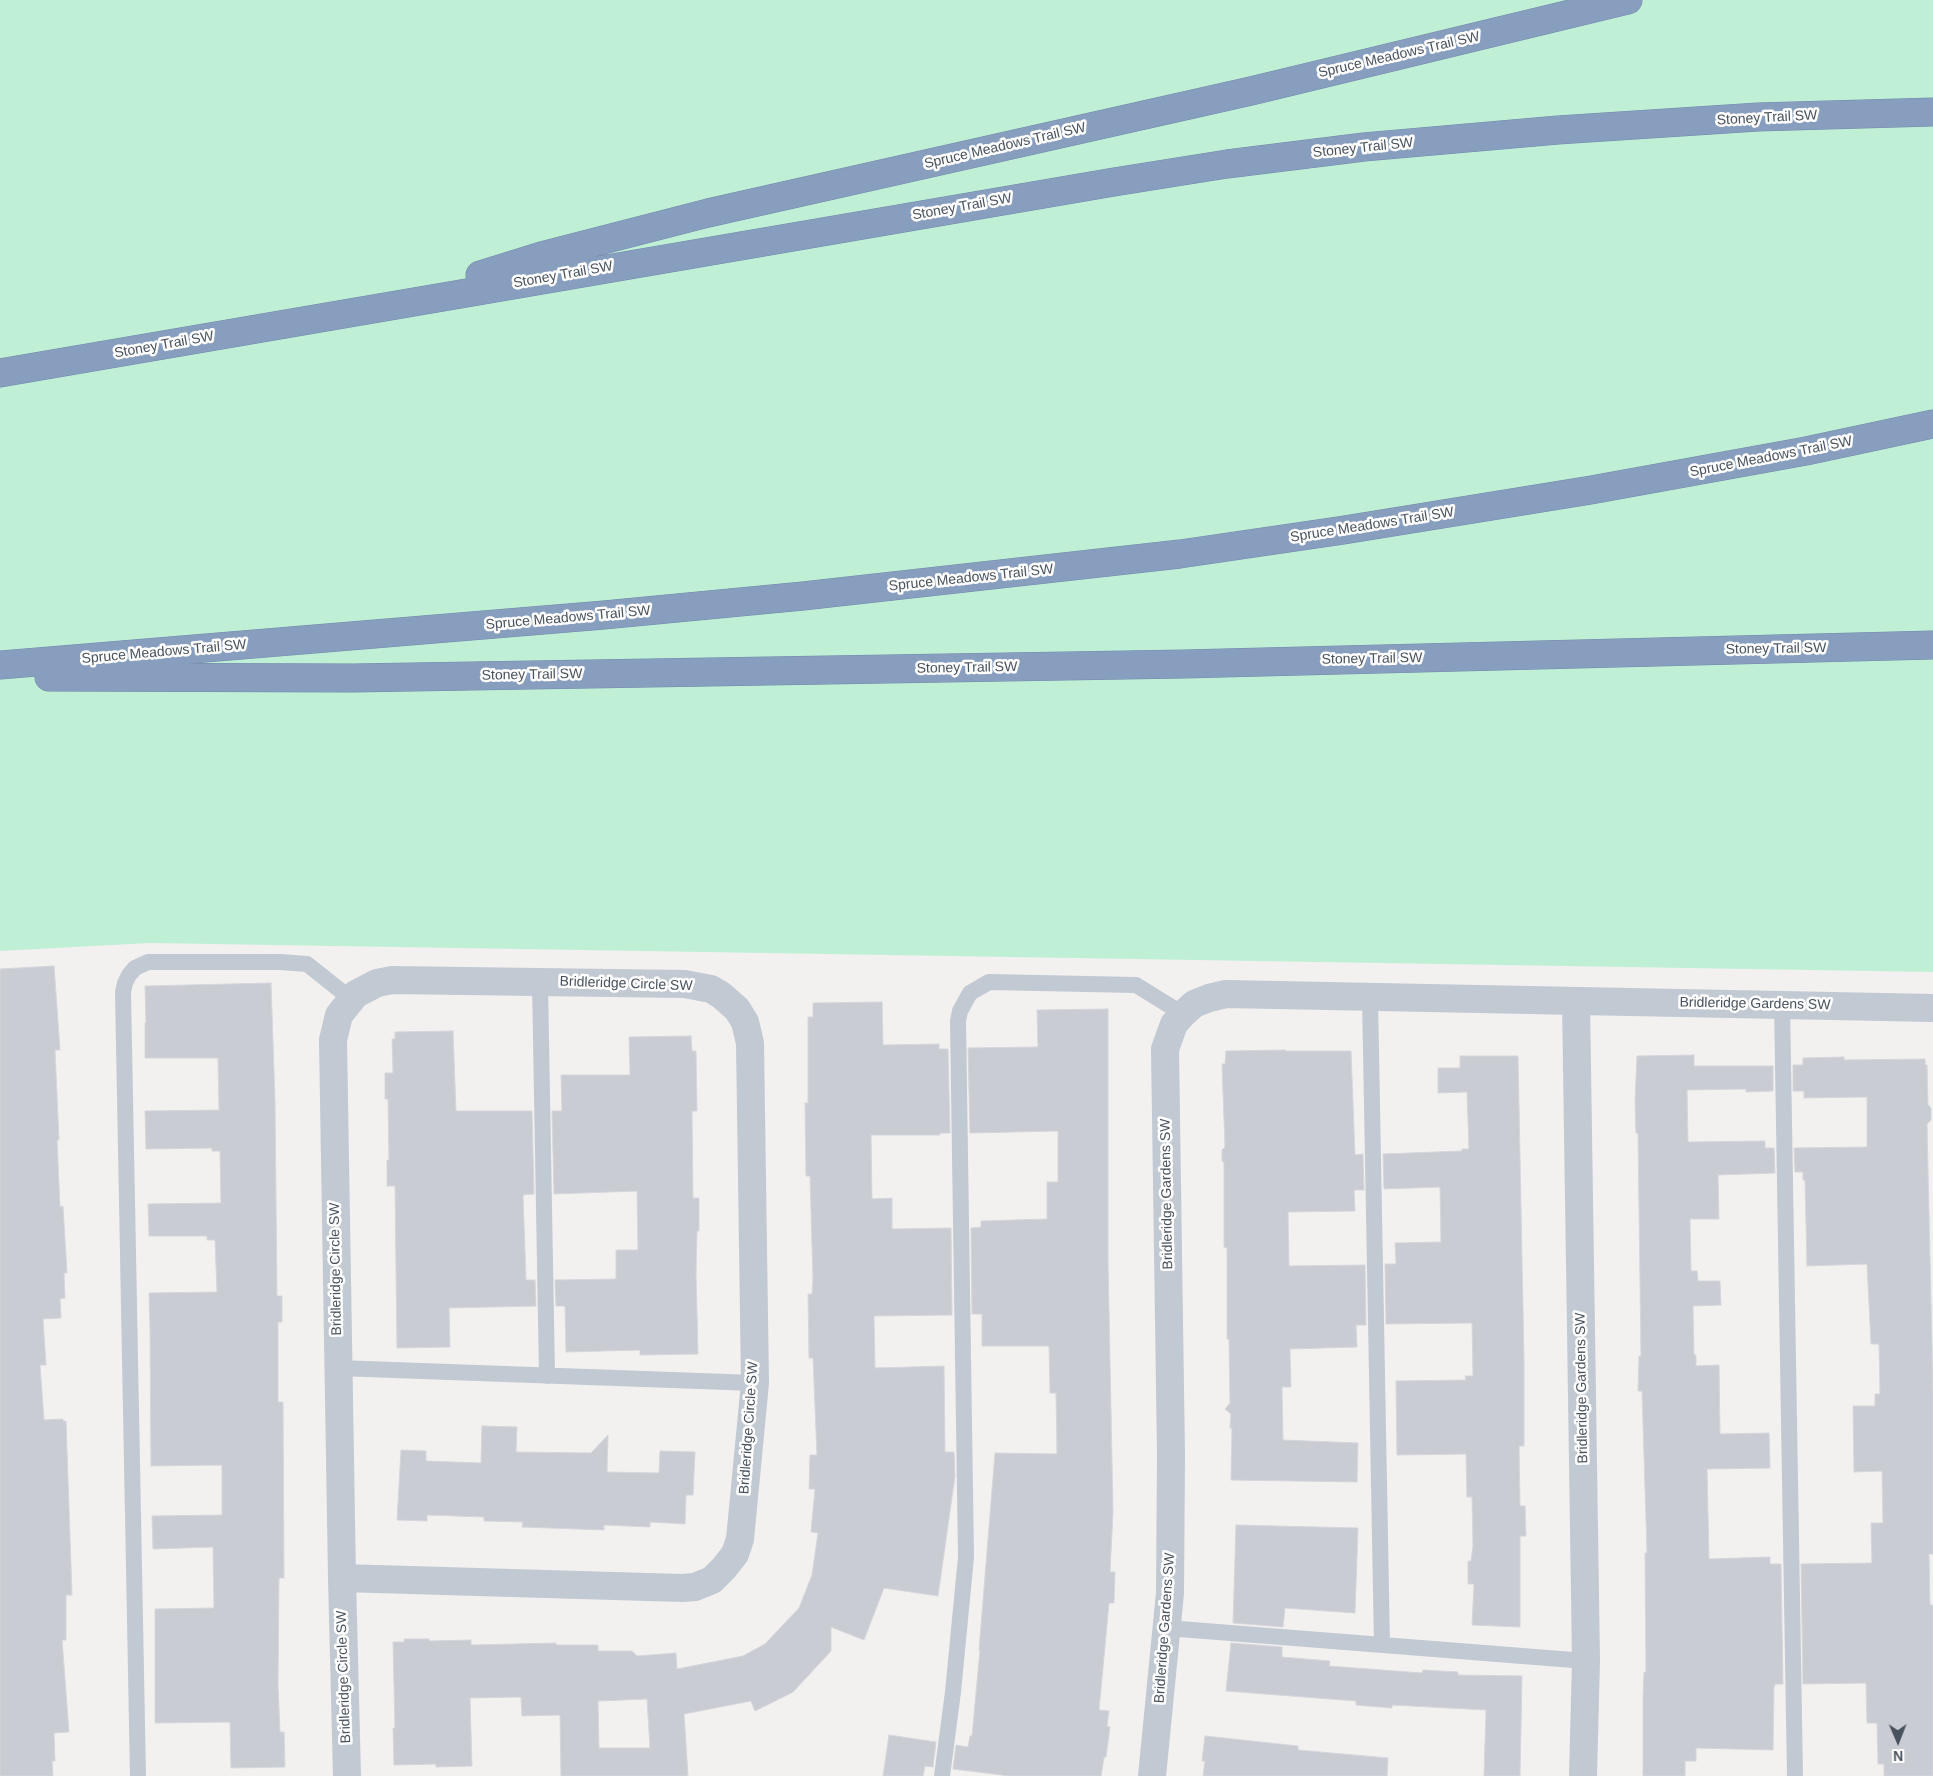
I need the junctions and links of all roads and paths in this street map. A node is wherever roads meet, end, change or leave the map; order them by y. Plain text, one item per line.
1 (1628, 0) edge
2 (1933, 112) edge
3 (385, 305) junction
4 (0, 372) edge
5 (1933, 424) edge
6 (1933, 645) edge
7 (0, 665) edge
8 (0, 677) edge
9 (540, 982) junction
10 (1370, 997) junction
11 (351, 999) junction
12 (1576, 1001) junction
13 (1782, 1004) junction
14 (1933, 1008) edge
15 (1183, 1014) junction
16 (338, 1368) junction
17 (547, 1376) junction
18 (755, 1383) junction
19 (342, 1578) junction
20 (1167, 1628) junction
21 (1382, 1645) junction
22 (1586, 1661) junction
23 (138, 1776) edge
24 (347, 1776) edge
25 (942, 1776) edge
26 (1152, 1776) edge
27 (1583, 1776) edge
28 (1795, 1776) edge

1 - 3 highway, Spruce Meadows Trail SW
2 - 3 highway, Stoney Trail SW
3 - 4 highway, Stoney Trail SW
5 - 7 highway, Spruce Meadows Trail SW
6 - 8 highway, Stoney Trail SW
9 - 11 street, Bridleridge Circle SW
9 - 17 lane
9 - 18 street, Bridleridge Circle SW
10 - 12 street, Bridleridge Gardens SW
10 - 15 street, Bridleridge Gardens SW
10 - 21 lane
11 - 16 street, Bridleridge Circle SW
11 - 23 lane
12 - 13 street, Bridleridge Gardens SW
12 - 22 street, Bridleridge Gardens SW
13 - 14 street, Bridleridge Gardens SW
13 - 28 lane
15 - 20 street, Bridleridge Gardens SW
15 - 25 lane
16 - 17 lane
16 - 19 street, Bridleridge Circle SW
17 - 18 lane
18 - 19 street, Bridleridge Circle SW
19 - 24 street, Bridleridge Circle SW
20 - 21 lane
20 - 26 street, Bridleridge Gardens SW
21 - 22 lane
22 - 27 street, Bridleridge Gardens SW

